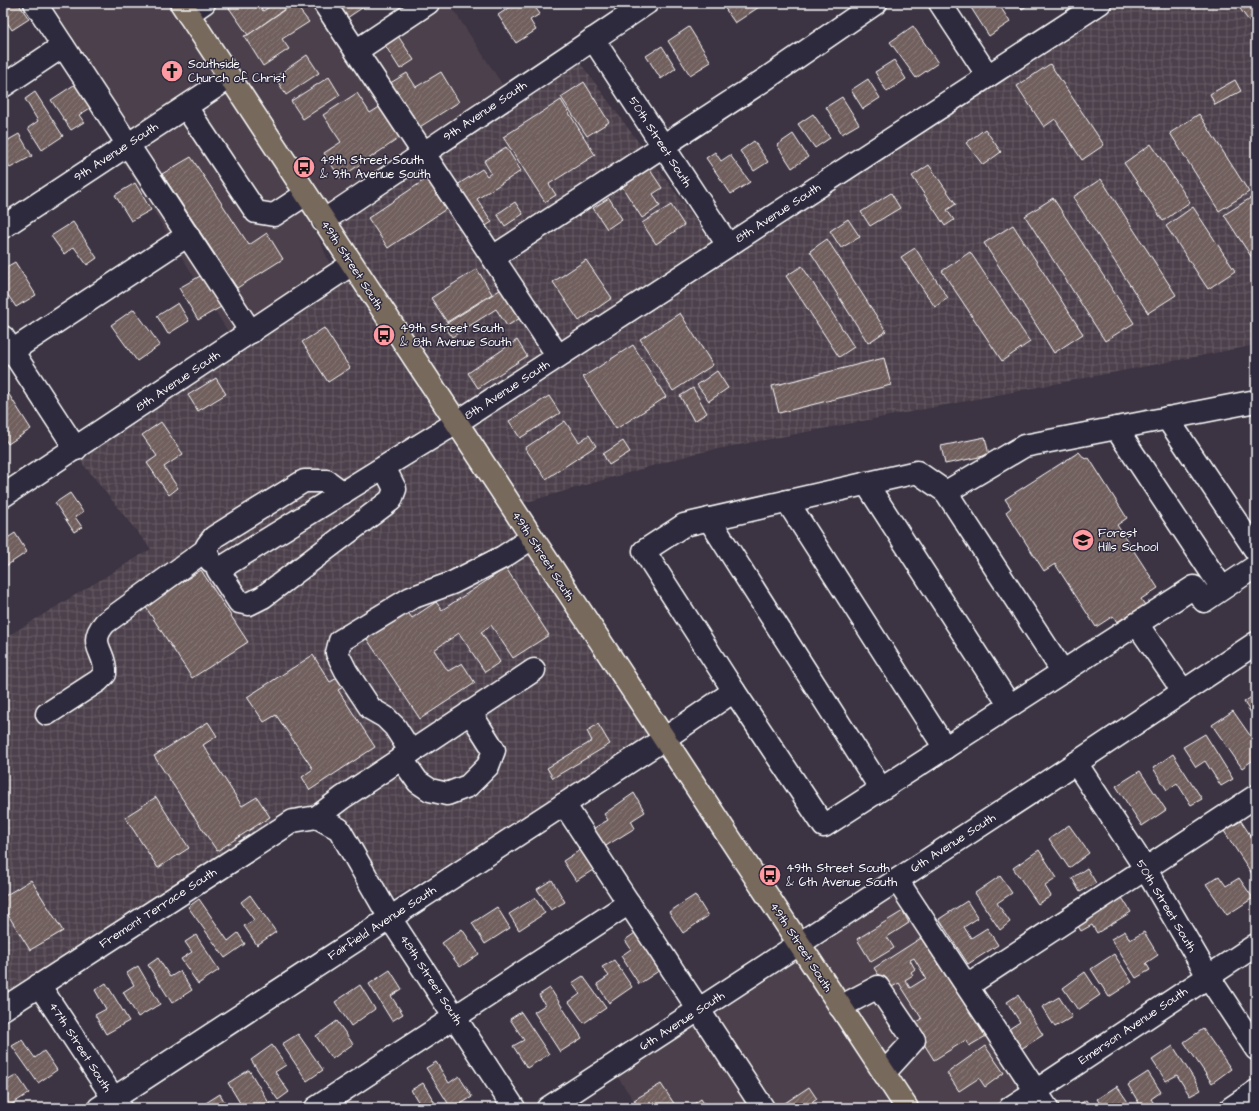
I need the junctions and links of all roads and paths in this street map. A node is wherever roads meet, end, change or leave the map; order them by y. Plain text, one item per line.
1 (35, 3) edge
2 (324, 3) edge
3 (428, 3) edge
4 (647, 3) edge
5 (876, 3) edge
6 (940, 3) edge
7 (1100, 3) edge
8 (191, 7) edge
9 (593, 39) junction
10 (63, 46) junction
11 (356, 51) junction
12 (988, 76) junction
13 (229, 78) junction
14 (3, 86) edge
15 (186, 107) junction
16 (128, 144) junction
17 (663, 145) junction
18 (424, 153) junction
19 (306, 194) junction
20 (323, 221) junction
21 (3, 227) edge
22 (188, 235) junction
23 (728, 245) junction
24 (493, 257) junction
25 (352, 264) junction
26 (251, 332) junction
27 (6, 347) edge
28 (558, 356) junction
29 (1256, 401) edge
30 (1167, 418) junction
31 (456, 423) junction
32 (1116, 428) junction
33 (76, 449) junction
34 (384, 467) junction
35 (866, 483) junction
36 (343, 492) junction
37 (946, 492) junction
38 (3, 496) edge
39 (787, 501) junction
40 (709, 519) junction
41 (532, 538) junction
42 (207, 549) junction
43 (1256, 551) edge
44 (1256, 566) edge
45 (218, 570) junction
46 (1222, 588) junction
47 (1137, 624) junction
48 (1256, 643) edge
49 (534, 670) dead end
50 (1063, 672) junction
51 (734, 691) junction
52 (1183, 691) junction
53 (1010, 706) junction
54 (470, 712) junction
55 (48, 714) dead end
56 (664, 739) junction
57 (945, 748) junction
58 (406, 755) junction
59 (1076, 763) junction
60 (881, 789) junction
61 (1256, 796) edge
62 (564, 804) junction
63 (317, 817) junction
64 (1145, 868) junction
65 (897, 880) junction
66 (628, 902) junction
67 (390, 918) junction
68 (798, 944) junction
69 (1256, 945) edge
70 (1208, 976) junction
71 (39, 985) junction
72 (967, 986) junction
73 (840, 1007) junction
74 (3, 1009) edge
75 (699, 1009) junction
76 (455, 1017) junction
77 (1256, 1049) edge
78 (884, 1073) junction
79 (1256, 1091) edge
80 (1042, 1100) edge
81 (111, 1105) edge
82 (316, 1108) edge
83 (514, 1108) edge
84 (548, 1108) edge
85 (763, 1108) edge
86 (907, 1108) edge
87 (1010, 1108) edge
88 (1231, 1108) edge

1 - 10 street
2 - 11 street
3 - 11 street
4 - 9 street, 9th Avenue South
5 - 17 street
6 - 12 street
7 - 12 street, 8th Avenue South
8 - 13 main road, 49th Street South
9 - 17 street, 50th Street South
9 - 18 street, 9th Avenue South
10 - 14 street
10 - 16 street
11 - 18 street
12 - 23 street, 8th Avenue South
13 - 15 street, 9th Avenue South
13 - 19 main road, 49th Street South
15 - 16 street, 9th Avenue South
15 - 19 street
16 - 21 street, 9th Avenue South
16 - 22 street
17 - 23 street, 50th Street South
17 - 24 street
18 - 20 street, 9th Avenue South
18 - 24 street
19 - 20 main road, 49th Street South
20 - 25 main road, 49th Street South
22 - 26 street
22 - 27 street
23 - 28 street, 8th Avenue South
24 - 28 street
25 - 26 street, 8th Avenue South
25 - 31 main road, 49th Street South
26 - 33 street, 8th Avenue South
27 - 33 street
28 - 31 street, 8th Avenue South
29 - 30 street
30 - 32 street
30 - 43 street
31 - 34 street, 8th Avenue South
31 - 41 main road, 49th Street South
32 - 37 street
32 - 46 street
33 - 38 street, 8th Avenue South
34 - 36 street, 8th Avenue South
34 - 45 street
35 - 37 street
35 - 39 street
35 - 53 street
36 - 42 street
36 - 45 street, 8th Avenue South
37 - 50 street
39 - 40 street
39 - 57 street
40 - 51 street
40 - 60 street
41 - 56 main road, 49th Street South
41 - 58 street
42 - 45 street
42 - 55 street
44 - 46 street
46 - 47 street
47 - 50 street
47 - 52 street
48 - 52 street, 6th Avenue South
49 - 54 street
50 - 53 street
51 - 56 street, Fairfield Avenue South
51 - 60 street
52 - 59 street, 6th Avenue South
53 - 57 street
54 - 58 street
54 - 58 street
56 - 62 street, Fairfield Avenue South
56 - 68 main road, 49th Street South
57 - 60 street
58 - 63 street
59 - 64 street, 50th Street South
59 - 65 street, 6th Avenue South
61 - 64 street
62 - 66 street
62 - 67 street, Fairfield Avenue South
63 - 67 street, 48th Street South
63 - 71 street, Fremont Terrace South
64 - 70 street, 50th Street South
64 - 72 street
65 - 68 street, 6th Avenue South
65 - 72 street
66 - 75 street
66 - 76 street
67 - 76 street, 48th Street South
67 - 81 street, Fairfield Avenue South
68 - 73 main road, 49th Street South
68 - 75 street, 6th Avenue South
69 - 70 street, Emerson Avenue South
70 - 77 street, 50th Street South
70 - 80 street, Emerson Avenue South
71 - 74 street, Fremont Terrace South
71 - 81 street, 47th Street South
72 - 80 street
73 - 78 main road, 49th Street South
73 - 78 street
75 - 84 street, 6th Avenue South
75 - 85 street
76 - 82 street
76 - 83 street, 48th Street South
78 - 86 main road, 49th Street South
79 - 88 street
80 - 87 street, Emerson Avenue South

